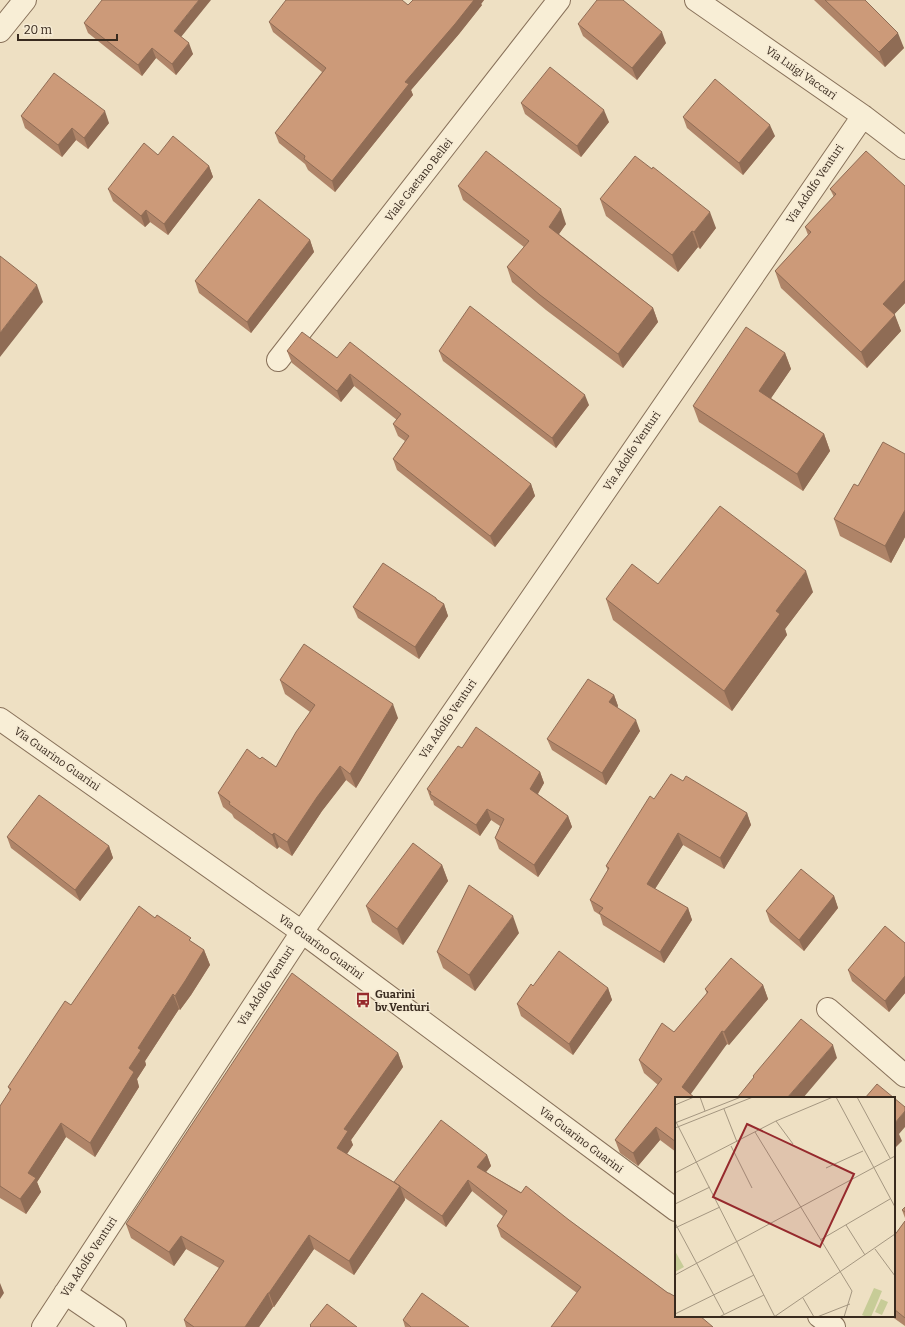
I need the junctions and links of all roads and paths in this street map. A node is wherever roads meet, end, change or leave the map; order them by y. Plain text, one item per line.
1 (24, 0) edge
2 (559, 0) edge
3 (696, 0) edge
4 (0, 31) edge
5 (862, 116) junction
6 (905, 148) edge
7 (278, 360) dead end
8 (0, 719) edge
9 (302, 932) junction
10 (828, 1009) dead end
11 (905, 1076) edge
12 (675, 1209) edge
13 (66, 1293) junction
14 (820, 1317) edge
15 (43, 1327) edge
16 (115, 1327) edge
17 (834, 1327) edge

1 - 4 street
2 - 7 street, Viale Gaetano Bellei
3 - 5 street, Via Luigi Vaccari
5 - 6 street, Via Luigi Vaccari
5 - 9 street, Via Adolfo Venturi
8 - 9 street, Via Guarino Guarini
9 - 12 street, Via Guarino Guarini
9 - 13 street, Via Adolfo Venturi
10 - 11 street
13 - 15 street, Via Adolfo Venturi
13 - 16 street
14 - 17 street

